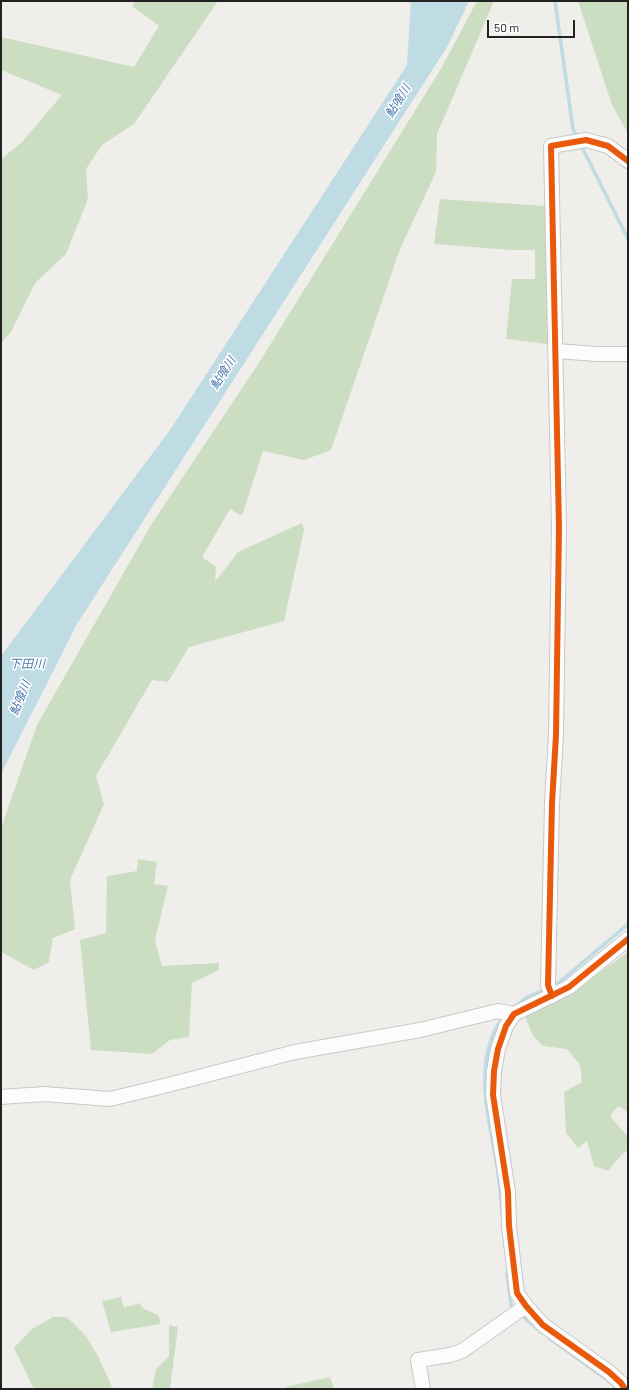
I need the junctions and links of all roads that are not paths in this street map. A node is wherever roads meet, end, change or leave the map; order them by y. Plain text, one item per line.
1 (628, 161) edge
2 (556, 351) junction
3 (628, 354) edge
4 (628, 939) edge
5 (550, 990) junction
6 (510, 1013) junction
7 (1, 1097) edge
8 (519, 1310) junction
9 (423, 1389) edge
10 (625, 1389) edge

1 - 2 street
2 - 3 street
2 - 5 street
4 - 5 street
5 - 6 street
6 - 7 street
6 - 8 street
8 - 9 street
8 - 10 street

